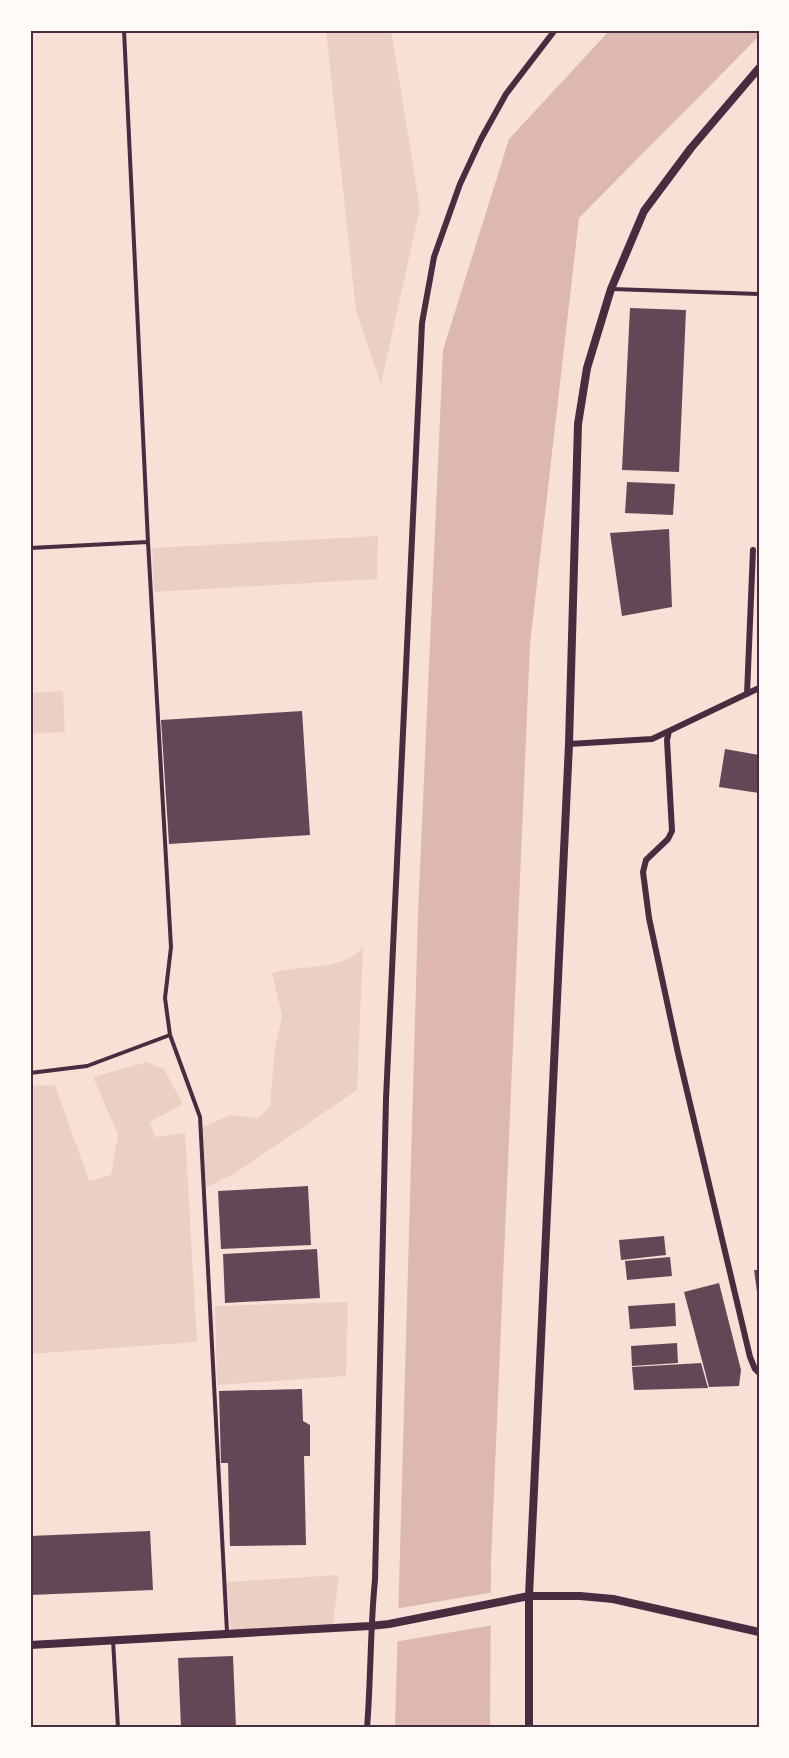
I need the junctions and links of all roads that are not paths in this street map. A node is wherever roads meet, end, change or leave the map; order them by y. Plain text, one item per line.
1 (124, 30) edge
2 (555, 30) edge
3 (759, 68) edge
4 (611, 288) junction
5 (759, 294) edge
6 (148, 542) junction
7 (30, 548) edge
8 (753, 550) dead end
9 (759, 688) edge
10 (747, 694) junction
11 (669, 731) junction
12 (569, 744) junction
13 (170, 1035) junction
14 (30, 1073) edge
15 (759, 1373) edge
16 (529, 1596) junction
17 (370, 1626) junction
18 (759, 1632) edge
19 (227, 1634) junction
20 (113, 1639) junction
21 (30, 1645) edge
22 (118, 1728) edge
23 (367, 1728) edge
24 (529, 1728) edge

1 - 6 lane
2 - 17 street
3 - 4 street
4 - 5 lane
4 - 12 street
6 - 7 lane
6 - 13 lane
8 - 10 street
9 - 10 street
10 - 11 street
11 - 12 street
11 - 15 street
12 - 16 street
13 - 14 lane
13 - 19 lane
16 - 17 street
16 - 18 street
16 - 24 street
17 - 19 street
17 - 23 street
19 - 20 street
20 - 21 street
20 - 22 lane

